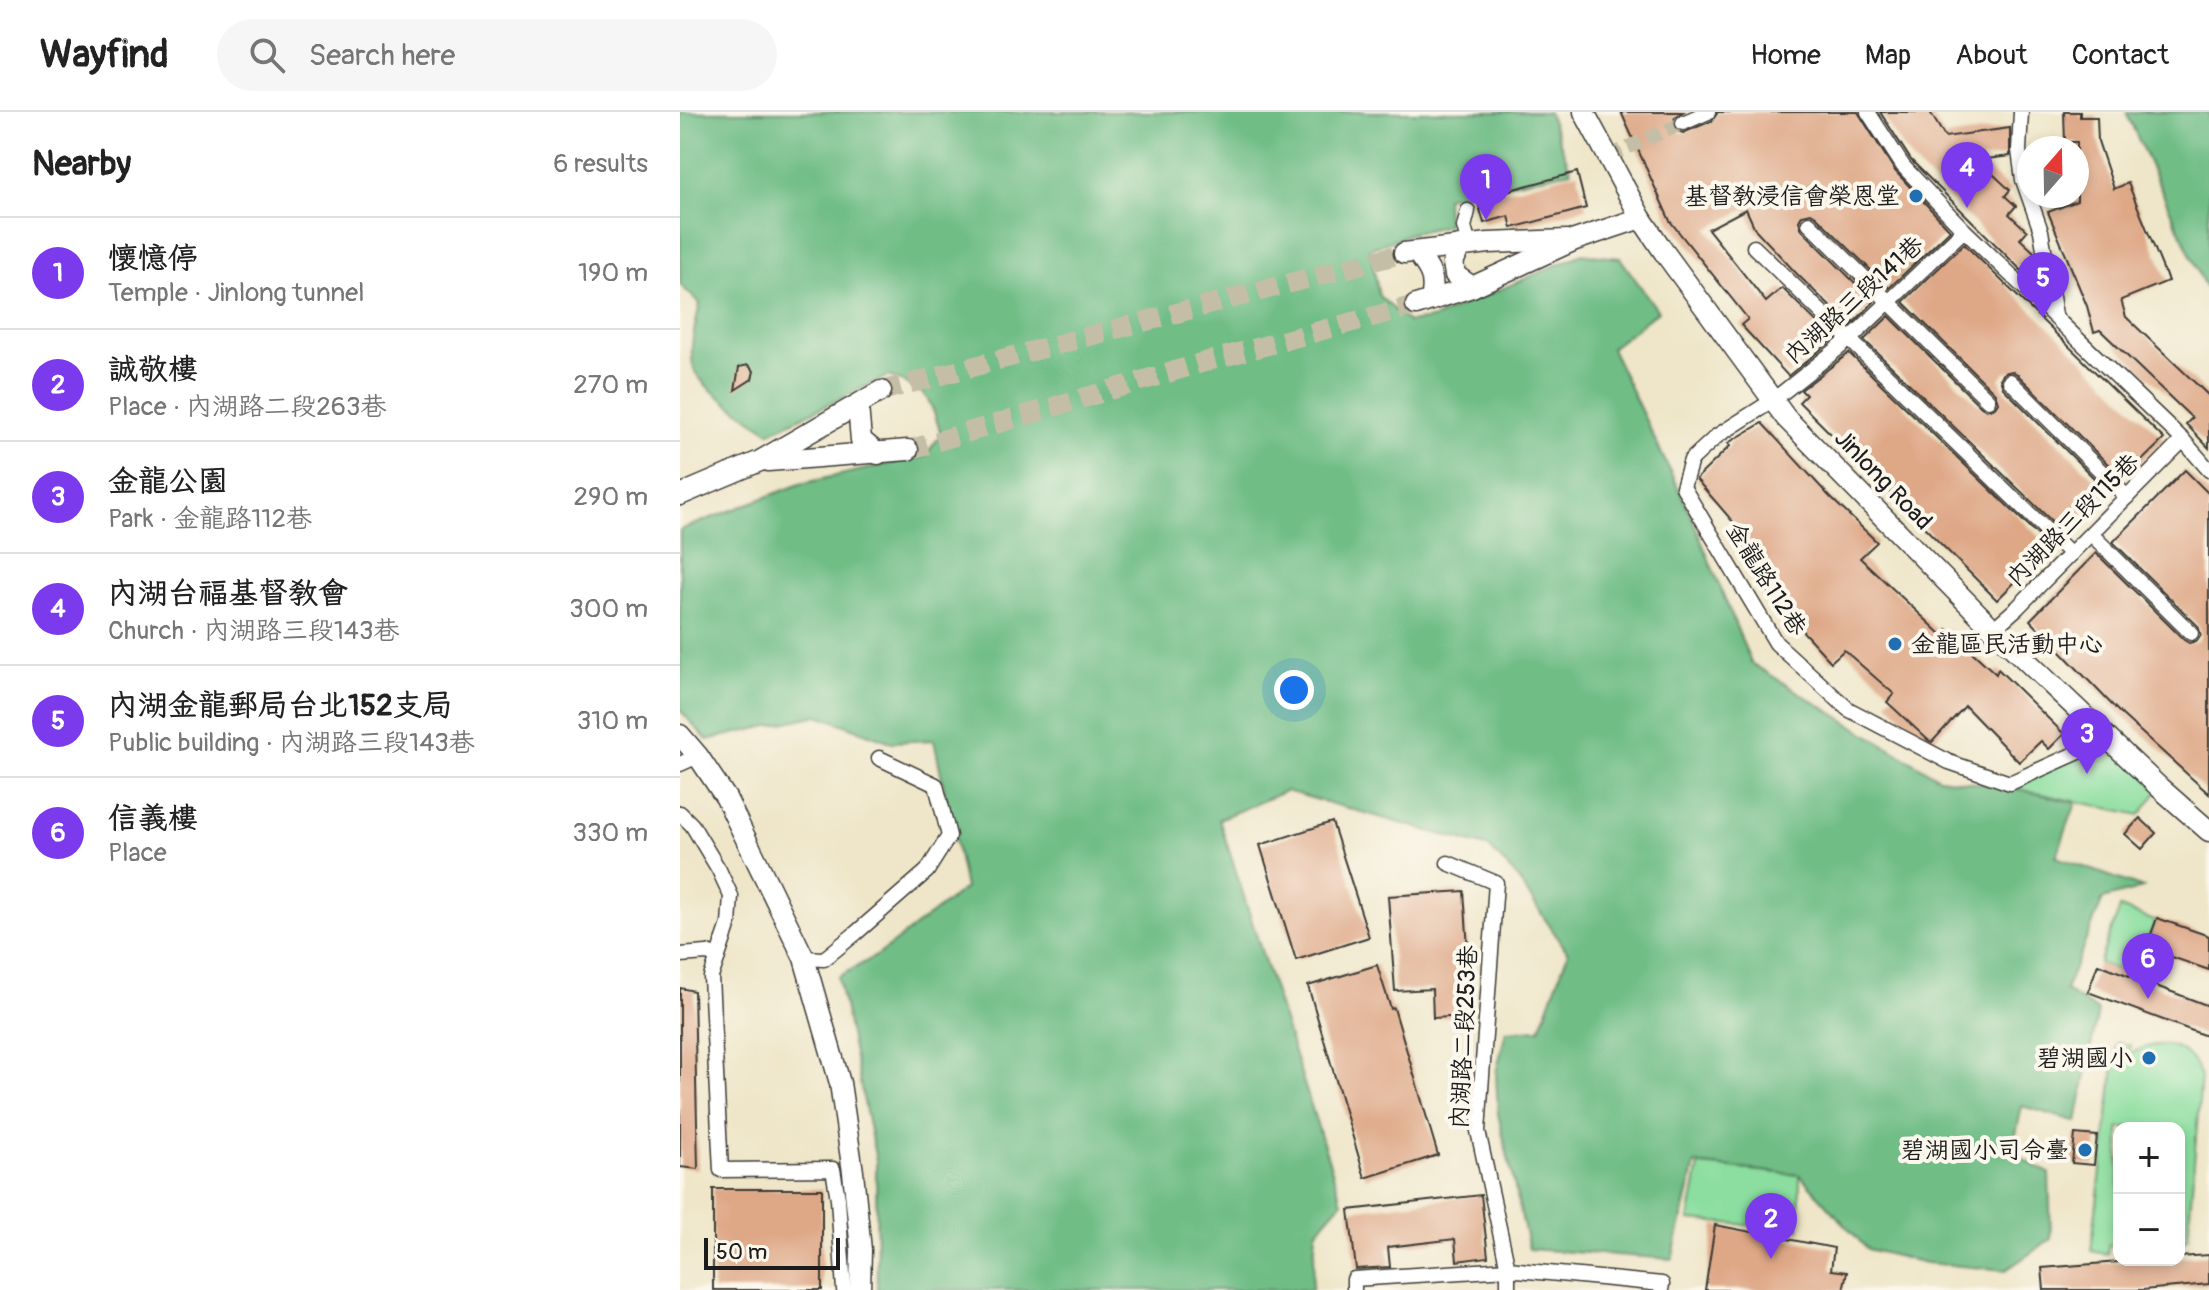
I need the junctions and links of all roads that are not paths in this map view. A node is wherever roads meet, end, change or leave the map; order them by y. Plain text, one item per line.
1 (1584, 112) edge
2 (1708, 112) edge
3 (1868, 112) edge
4 (2021, 112) edge
5 (1683, 123) tunnel mouth
6 (1468, 211) dead end
7 (1641, 218) junction
8 (1809, 223) dead end
9 (1964, 230) junction
10 (1575, 240) junction
11 (1465, 246) junction
12 (1754, 247) dead end
13 (1472, 287) junction
14 (1889, 301) junction
15 (2055, 315) junction
16 (1850, 339) junction
17 (2010, 381) dead end
18 (881, 391) tunnel mouth
19 (1988, 400) dead end
20 (1772, 401) junction
21 (858, 406) junction
22 (2183, 440) junction
23 (908, 450) tunnel mouth
24 (878, 454) junction
25 (760, 461) junction
26 (2209, 470) edge
27 (680, 495) edge
28 (2127, 497) junction
29 (2091, 534) junction
30 (2071, 554) junction
31 (1993, 629) junction
32 (2191, 633) dead end
33 (680, 735) edge
34 (2108, 739) junction
35 (879, 758) dead end
36 (689, 760) edge
37 (680, 813) edge
38 (2209, 831) edge
39 (1448, 863) dead end
40 (680, 955) edge
41 (718, 957) junction
42 (804, 958) junction
43 (1508, 1269) junction
44 (1354, 1285) edge
45 (1662, 1287) edge
46 (844, 1290) edge
47 (860, 1290) edge
48 (1508, 1290) edge

1 - 7 street, Jinlong Road
2 - 5 street
3 - 9 street
4 - 15 street
6 - 11 street
7 - 10 street
7 - 20 street, Jinlong Road
8 - 14 street
9 - 14 street, 內湖路三段141巷
9 - 15 street
10 - 11 street
10 - 13 street
11 - 13 street
11 - 13 street
12 - 16 street
14 - 16 street, 內湖路三段141巷
14 - 19 street
15 - 22 street
16 - 20 street, 內湖路三段141巷
16 - 30 street
17 - 28 street
18 - 21 street
20 - 31 street, Jinlong Road
20 - 34 street, 金龍路112巷
21 - 24 street
21 - 25 street
22 - 26 street
22 - 28 street, 內湖路三段115巷
23 - 24 street
24 - 25 street
25 - 27 street
28 - 29 street, 內湖路三段115巷
29 - 30 street, 內湖路三段115巷
29 - 32 street
30 - 31 street, 內湖路三段115巷
31 - 34 street, Jinlong Road
33 - 36 street
34 - 38 street, Jinlong Road
35 - 42 street
36 - 42 street
37 - 41 street
39 - 43 street, 內湖路二段253巷
40 - 41 street
41 - 46 street
42 - 47 street
43 - 44 street
43 - 45 street
43 - 48 street, 內湖路二段253巷

